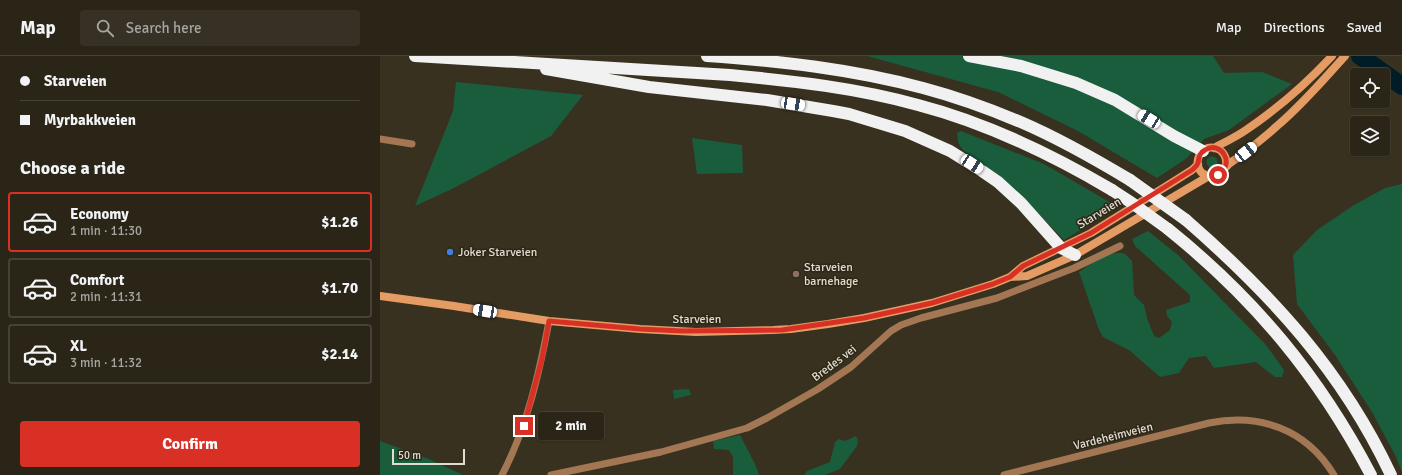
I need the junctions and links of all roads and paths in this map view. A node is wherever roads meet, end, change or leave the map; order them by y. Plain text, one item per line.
1 (415, 56) edge
2 (707, 56) edge
3 (969, 56) edge
4 (1332, 56) edge
5 (1345, 56) edge
6 (506, 62) junction
7 (380, 140) edge
8 (412, 144) dead end
9 (1208, 149) junction
10 (1198, 164) junction
11 (1226, 166) junction
12 (1209, 176) junction
13 (1120, 246) dead end
14 (1061, 248) junction
15 (1075, 255) junction
16 (1010, 277) junction
17 (380, 296) edge
18 (549, 321) junction
19 (502, 475) edge
20 (551, 475) edge
21 (1004, 475) edge
22 (1334, 475) edge
23 (1371, 475) edge
24 (1391, 475) edge

1 - 6 highway
2 - 24 highway, bridge
3 - 9 highway
4 - 9 street
5 - 11 street, Starveien
6 - 14 highway
6 - 23 highway, bridge
7 - 8 street
9 - 10 street
9 - 11 street
10 - 12 street
10 - 14 street, Starveien
11 - 12 street, Starveien
12 - 15 street, Starveien
13 - 20 street, Bredes vei
14 - 15 highway
14 - 16 street, Starveien
15 - 16 street, Starveien
16 - 18 street, Starveien
17 - 18 street, Starveien
18 - 19 street
21 - 22 street, Vardeheimveien

